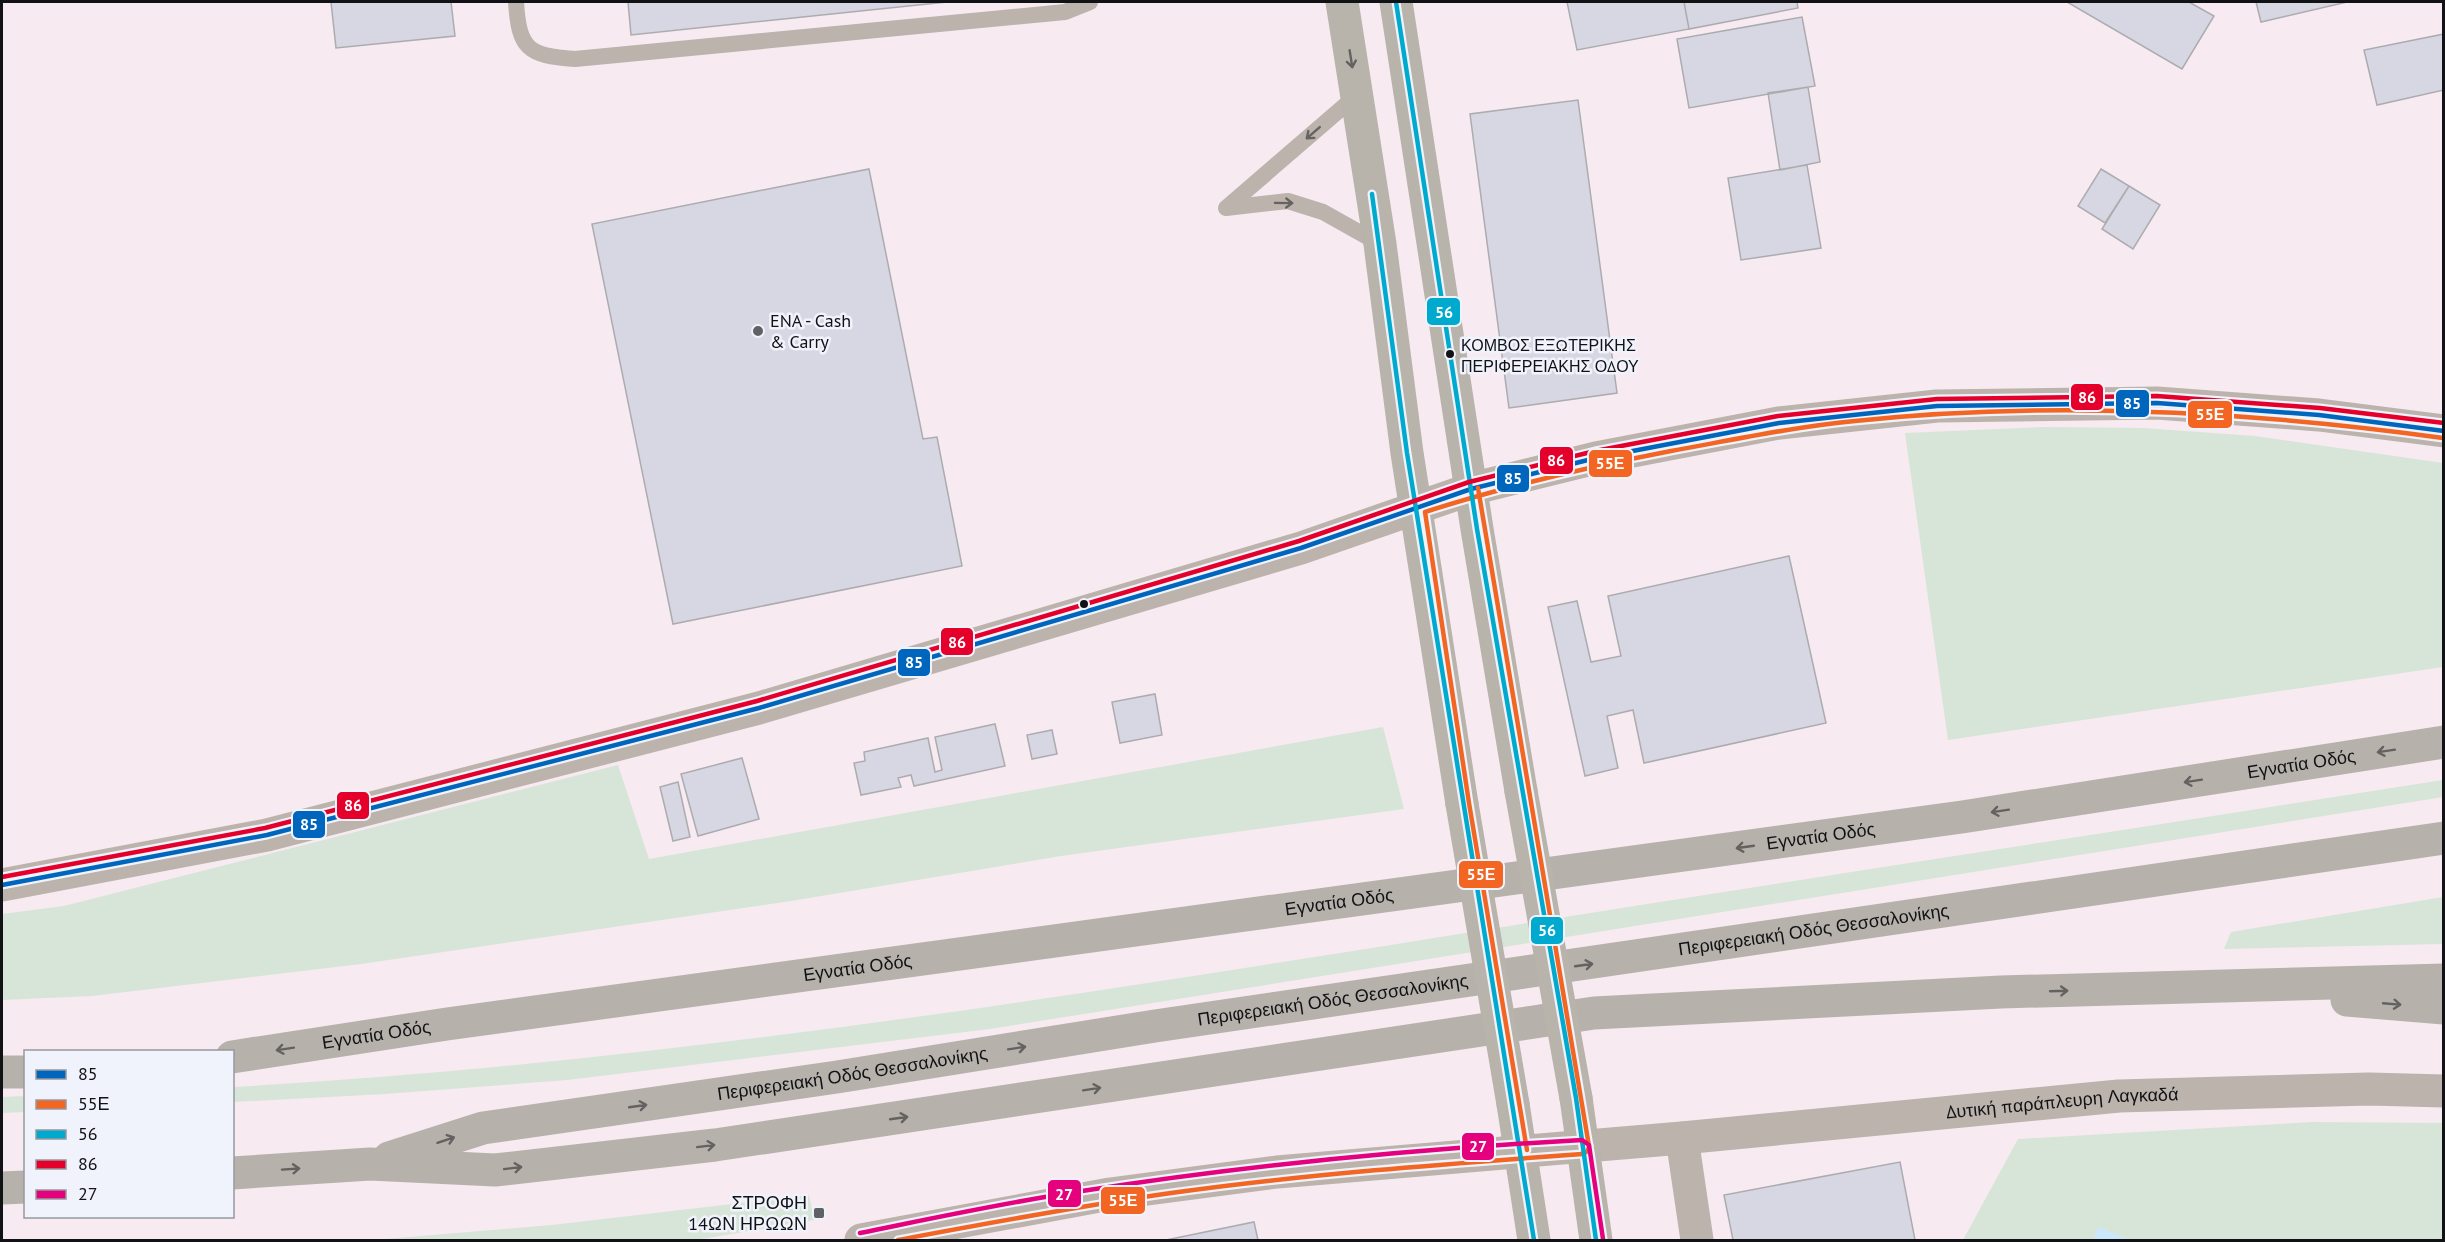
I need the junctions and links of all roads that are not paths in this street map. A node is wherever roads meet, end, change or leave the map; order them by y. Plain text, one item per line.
1 (516, 2) edge
2 (1090, 2) edge
3 (1395, 2) edge
4 (1338, 6) edge
5 (1357, 95) junction
6 (1380, 244) junction
7 (2444, 431) edge
8 (1471, 489) junction
9 (1417, 507) junction
10 (2444, 742) edge
11 (2444, 838) edge
12 (2, 885) edge
13 (2444, 980) edge
14 (2272, 984) junction
15 (2444, 1008) edge
16 (234, 1057) edge
17 (2, 1072) edge
18 (24, 1072) edge
19 (2444, 1091) edge
20 (1682, 1138) junction
21 (1582, 1146) junction
22 (1520, 1151) junction
23 (370, 1164) junction
24 (234, 1173) edge
25 (24, 1187) edge
26 (2, 1188) edge
27 (861, 1240) edge
28 (1534, 1240) edge
29 (1596, 1240) edge
30 (1697, 1240) edge

1 - 2 lane
3 - 8 main road
4 -> 5 main road
5 - 6 main road
5 -> 6 lane
6 - 9 main road
7 - 8 street
8 - 9 street
8 - 21 main road, bridge
9 - 12 street
9 - 22 main road, bridge
10 -> 16 highway, Εγνατία Οδός
23 -> 11 highway, Περιφερειακή Οδός Θεσσαλονίκης
13 - 14 highway
14 -> 15 highway
23 -> 14 highway
17 - 18 highway
19 - 20 street, Δυτική παράπλευρη Λαγκαδά
20 - 21 street, Δυτική παράπλευρη Λαγκαδά
20 - 30 street
21 - 22 street, Δυτική παράπλευρη Λαγκαδά
21 - 29 main road
22 - 27 street, Δυτική παράπλευρη Λαγκαδά
22 - 28 main road
24 -> 23 highway
25 - 26 highway

